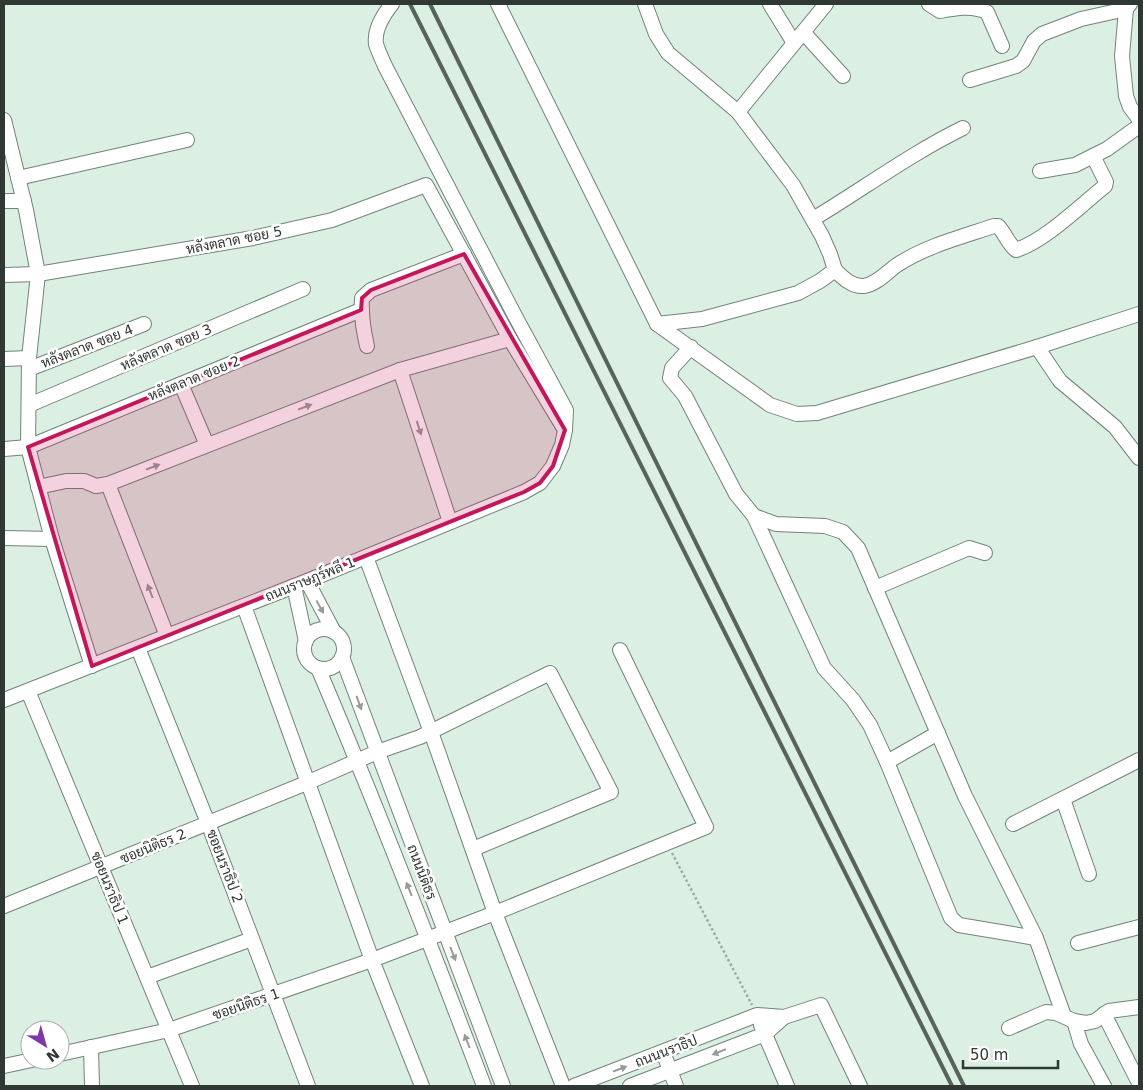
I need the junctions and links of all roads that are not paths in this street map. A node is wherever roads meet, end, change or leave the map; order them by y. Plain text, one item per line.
1 (392, 4) edge
2 (498, 4) edge
3 (645, 4) edge
4 (770, 4) edge
5 (826, 4) edge
6 (929, 4) edge
7 (1128, 6) edge
8 (798, 37) junction
9 (1002, 46) dead end
10 (843, 76) dead end
11 (970, 80) dead end
12 (738, 112) junction
13 (1139, 119) edge
14 (4, 126) edge
15 (1139, 126) edge
16 (963, 128) dead end
17 (187, 140) dead end
18 (1093, 156) junction
19 (1040, 172) dead end
20 (18, 178) junction
21 (4, 201) edge
22 (24, 201) junction
23 (813, 219) junction
24 (464, 254) junction
25 (835, 270) junction
26 (38, 274) junction
27 (4, 275) edge
28 (303, 289) dead end
29 (361, 310) junction
30 (1139, 314) edge
31 (144, 324) dead end
32 (658, 324) junction
33 (510, 339) junction
34 (367, 346) dead end
35 (690, 347) junction
36 (1037, 347) junction
37 (4, 359) edge
38 (29, 363) junction
39 (400, 370) junction
40 (180, 384) junction
41 (29, 405) junction
42 (565, 430) junction
43 (207, 446) junction
44 (28, 447) junction
45 (4, 449) edge
46 (1139, 458) edge
47 (108, 484) junction
48 (38, 487) junction
49 (754, 516) junction
50 (450, 522) junction
51 (4, 538) edge
52 (52, 539) junction
53 (985, 553) dead end
54 (366, 557) junction
55 (301, 584) junction
56 (875, 588) junction
57 (244, 606) junction
58 (334, 632) junction
59 (167, 636) junction
60 (306, 641) junction
61 (138, 648) junction
62 (620, 650) dead end
63 (342, 658) junction
64 (92, 666) junction
65 (318, 668) junction
66 (28, 691) junction
67 (4, 700) edge
68 (431, 732) junction
69 (938, 733) junction
70 (377, 752) junction
71 (357, 760) junction
72 (1139, 760) edge
73 (887, 762) junction
74 (309, 782) junction
75 (1063, 799) junction
76 (208, 823) junction
77 (1013, 824) dead end
78 (472, 849) junction
79 (101, 867) junction
80 (1089, 874) dead end
81 (4, 906) edge
82 (495, 913) junction
83 (1139, 927) edge
84 (445, 933) junction
85 (1036, 938) junction
86 (252, 939) junction
87 (428, 939) junction
88 (1078, 943) dead end
89 (372, 960) junction
90 (147, 977) junction
91 (273, 995) junction
92 (1139, 1007) edge
93 (1104, 1014) junction
94 (757, 1015) junction
95 (784, 1017) junction
96 (1069, 1019) junction
97 (1009, 1028) dead end
98 (168, 1030) junction
99 (764, 1034) junction
100 (91, 1047) junction
101 (70, 1052) edge
102 (663, 1052) junction
103 (20, 1063) edge
104 (4, 1066) edge
105 (670, 1071) junction
106 (1139, 1083) edge
107 (92, 1086) edge
108 (192, 1086) edge
109 (308, 1086) edge
110 (422, 1086) edge
111 (484, 1086) edge
112 (503, 1086) edge
113 (563, 1086) edge
114 (574, 1086) edge
115 (630, 1086) edge
116 (676, 1086) edge
117 (786, 1086) edge
118 (860, 1086) edge
119 (1104, 1086) edge

1 - 42 street, ถนนราษฎร์พลี 1
2 - 32 street
3 - 12 street
4 - 8 street
5 - 8 street
6 - 9 street
7 - 11 street
7 - 13 street
8 - 10 street
8 - 12 street
12 - 23 street
14 - 20 street
15 - 18 street
16 - 23 street
17 - 20 street
18 - 19 street
18 - 25 street
20 - 22 street
21 - 22 street
22 - 26 street
23 - 25 street
24 - 26 street, หลังตลาด ซอย 5
24 - 29 street
24 - 33 street
25 - 32 street
26 - 27 street, หลังตลาด ซอย 5
26 - 38 street
28 - 41 street, หลังตลาด ซอย 3
29 - 34 street
29 - 40 street, หลังตลาด ซอย 2
30 - 36 street
31 - 38 street, หลังตลาด ซอย 4
32 - 35 street
33 - 39 street
33 - 42 street
35 - 36 street
35 - 49 street
36 - 46 street
37 - 38 street, หลังตลาด ซอย 4
38 - 41 street
43 -> 39 street
39 -> 50 street
40 - 43 street
40 - 44 street, หลังตลาด ซอย 2
41 - 44 street
42 - 50 street, ถนนราษฎร์พลี 1
47 -> 43 street
44 - 45 street, หลังตลาด ซอย 2
44 - 48 street
47 - 48 street
59 -> 47 street
48 - 52 street
49 - 56 street
49 - 73 street
50 - 54 street, ถนนราษฎร์พลี 1
51 - 52 street
52 - 64 street
53 - 56 street
54 - 55 street, ถนนราษฎร์พลี 1
54 - 68 street
55 - 57 street, ถนนราษฎร์พลี 1
55 -> 58 street
55 - 60 street
56 - 69 street
57 - 59 street, ถนนราษฎร์พลี 1
57 - 74 street
58 - 60 street
58 - 63 street
59 - 61 street, ถนนราษฎร์พลี 1
60 - 65 street
61 - 64 street, ถนนราษฎร์พลี 1
61 - 76 street, ซอยนราธิป 2
62 - 82 street, ซอยนิติธร 1
63 - 65 street
63 -> 70 street, ถนนนิติธร
64 - 66 street, ถนนราษฎร์พลี 1
65 - 71 street, ถนนนิติธร
66 - 67 street, ถนนราษฎร์พลี 1
66 - 79 street, ซอยนราธิป 1
68 - 70 street, ซอยนิติธร 2
68 - 78 street
68 - 78 street, ซอยนิติธร 2
69 - 73 street
69 - 85 street
70 - 71 street, ซอยนิติธร 2
70 - 84 street, ถนนนิติธร
71 - 74 street, ซอยนิติธร 2
87 -> 71 street, ถนนนิติธร
72 - 75 street
73 - 85 street
74 - 76 street, ซอยนิติธร 2
74 - 89 street
75 - 77 street
75 - 80 street
76 - 79 street, ซอยนิติธร 2
76 - 86 street, ซอยนราธิป 2
78 - 82 street
79 - 81 street, ซอยนิติธร 2
79 - 90 street, ซอยนราธิป 1
82 - 84 street, ซอยนิติธร 1
82 - 113 street
83 - 88 street
84 - 87 street, ซอยนิติธร 1
84 -> 112 street, ถนนนิติธร
85 - 96 street
86 - 90 street
86 - 91 street, ซอยนราธิป 2
87 - 89 street, ซอยนิติธร 1
111 -> 87 street, ถนนนิติธร
89 - 91 street, ซอยนิติธร 1
89 - 110 street
90 - 98 street, ซอยนราธิป 1
91 - 98 street, ซอยนิติธร 1
91 - 109 street, ซอยนราธิป 2
92 - 93 street
93 - 96 street
93 - 106 street
94 - 95 street
94 - 99 street
94 - 102 street, ถนนนราธิป
95 - 99 street, ถนนนราธิป
95 - 118 street
96 - 97 street
96 - 119 street
98 - 100 street, ซอยนิติธร 1
98 - 108 street, ซอยนราธิป 1
99 -> 105 street, ถนนนราธิป
99 - 117 street
100 - 101 street, ซอยนิติธร 1
100 - 107 street
102 - 105 street
114 -> 102 street, ถนนนราธิป
103 - 104 street
105 - 115 street, ถนนนราธิป
105 - 116 street

